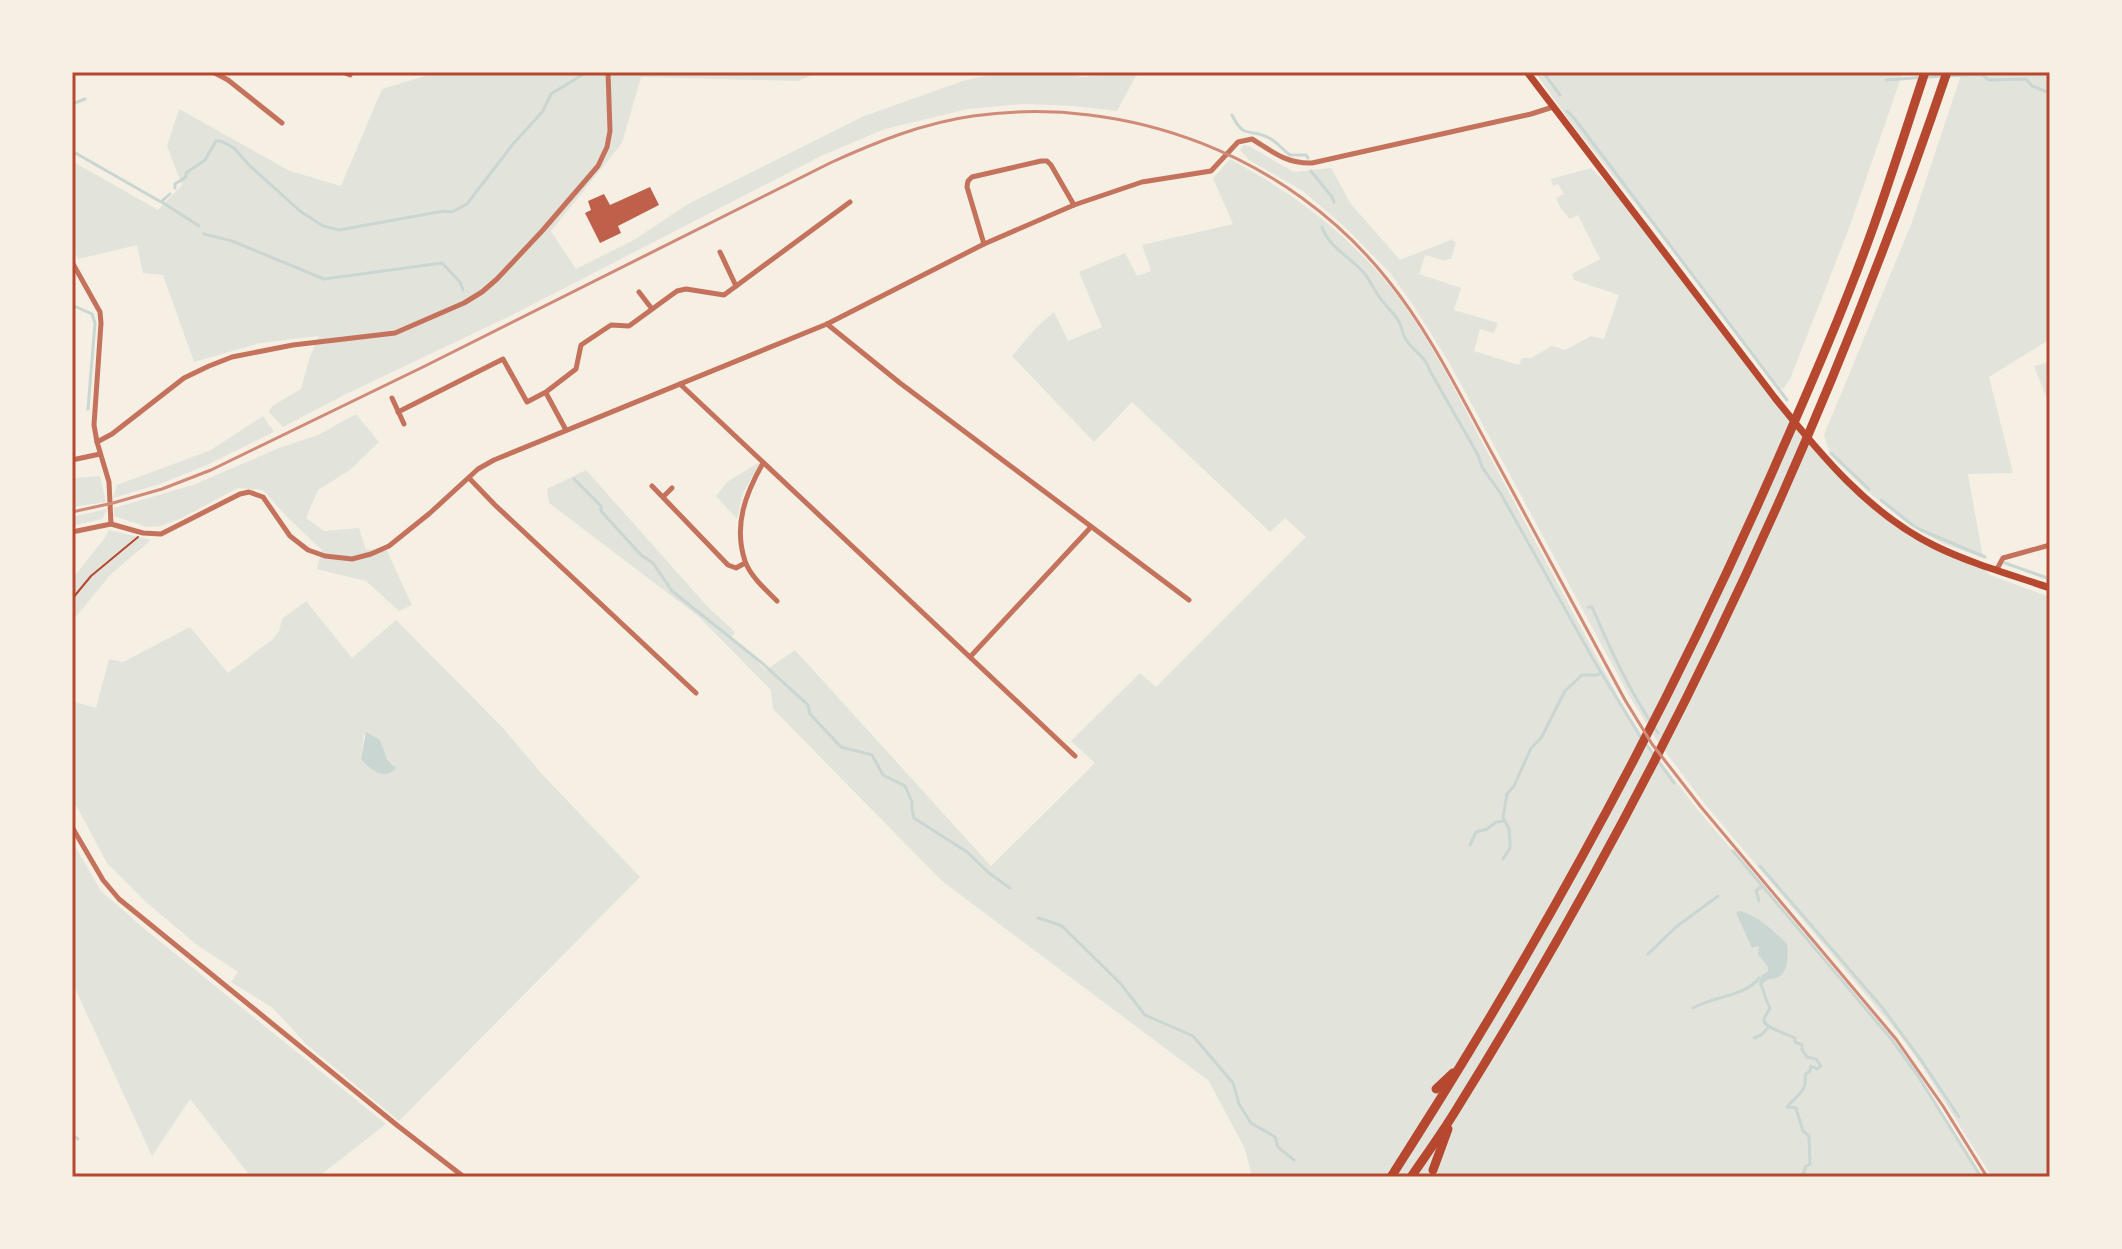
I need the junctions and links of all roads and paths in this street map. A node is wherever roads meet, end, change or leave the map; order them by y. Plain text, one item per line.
1 (213, 72) edge
2 (608, 72) edge
3 (1527, 72) edge
4 (1925, 72) edge
5 (1947, 72) edge
6 (1553, 107) junction
7 (282, 123) dead end
8 (850, 202) dead end
9 (1074, 205) junction
10 (984, 244) junction
11 (720, 252) dead end
12 (72, 262) edge
13 (736, 286) junction
14 (639, 292) dead end
15 (652, 309) junction
16 (827, 324) junction
17 (680, 384) junction
18 (546, 392) junction
19 (392, 398) dead end
20 (398, 412) junction
21 (404, 424) dead end
22 (566, 430) junction
23 (1808, 439) junction
24 (97, 442) junction
25 (100, 454) junction
26 (72, 460) edge
27 (763, 463) junction
28 (469, 478) junction
29 (652, 486) dead end
30 (672, 488) dead end
31 (663, 497) junction
32 (111, 524) junction
33 (1091, 527) junction
34 (72, 532) edge
35 (143, 533) junction
36 (2050, 545) edge
37 (745, 563) junction
38 (1997, 569) junction
39 (2050, 588) edge
40 (72, 599) edge
41 (1189, 600) dead end
42 (777, 601) dead end
43 (970, 657) junction
44 (696, 693) dead end
45 (1075, 756) dead end
46 (72, 827) edge
47 (1464, 1063) junction
48 (1436, 1089) dead end
49 (1455, 1111) junction
50 (1433, 1170) dead end
51 (464, 1177) edge
52 (1391, 1177) edge
53 (1411, 1177) edge

1 - 7 street
2 - 24 street
3 - 6 main road
4 - 47 highway
5 - 23 highway
6 - 9 street
6 - 23 main road
8 - 13 street
9 - 10 street
9 - 10 street
10 - 16 street
11 - 13 street
12 - 24 street
13 - 15 street
14 - 15 street
15 - 18 street
16 - 17 street
16 - 33 street
17 - 22 street
17 - 27 street
18 - 20 street
18 - 22 street
19 - 20 street
20 - 21 street
22 - 28 street
23 - 38 main road
23 - 49 highway
24 - 25 street
25 - 26 street
25 - 32 street
27 - 37 street
27 - 43 street
28 - 35 street
28 - 44 street
29 - 31 street
30 - 31 street
31 - 37 street
32 - 34 street
32 - 35 street
33 - 41 street
33 - 43 street
35 - 40 path
36 - 38 street
37 - 42 street
38 - 39 main road
43 - 45 street
46 - 51 street
47 - 48 highway
47 - 52 highway
49 - 50 highway
49 - 53 highway

